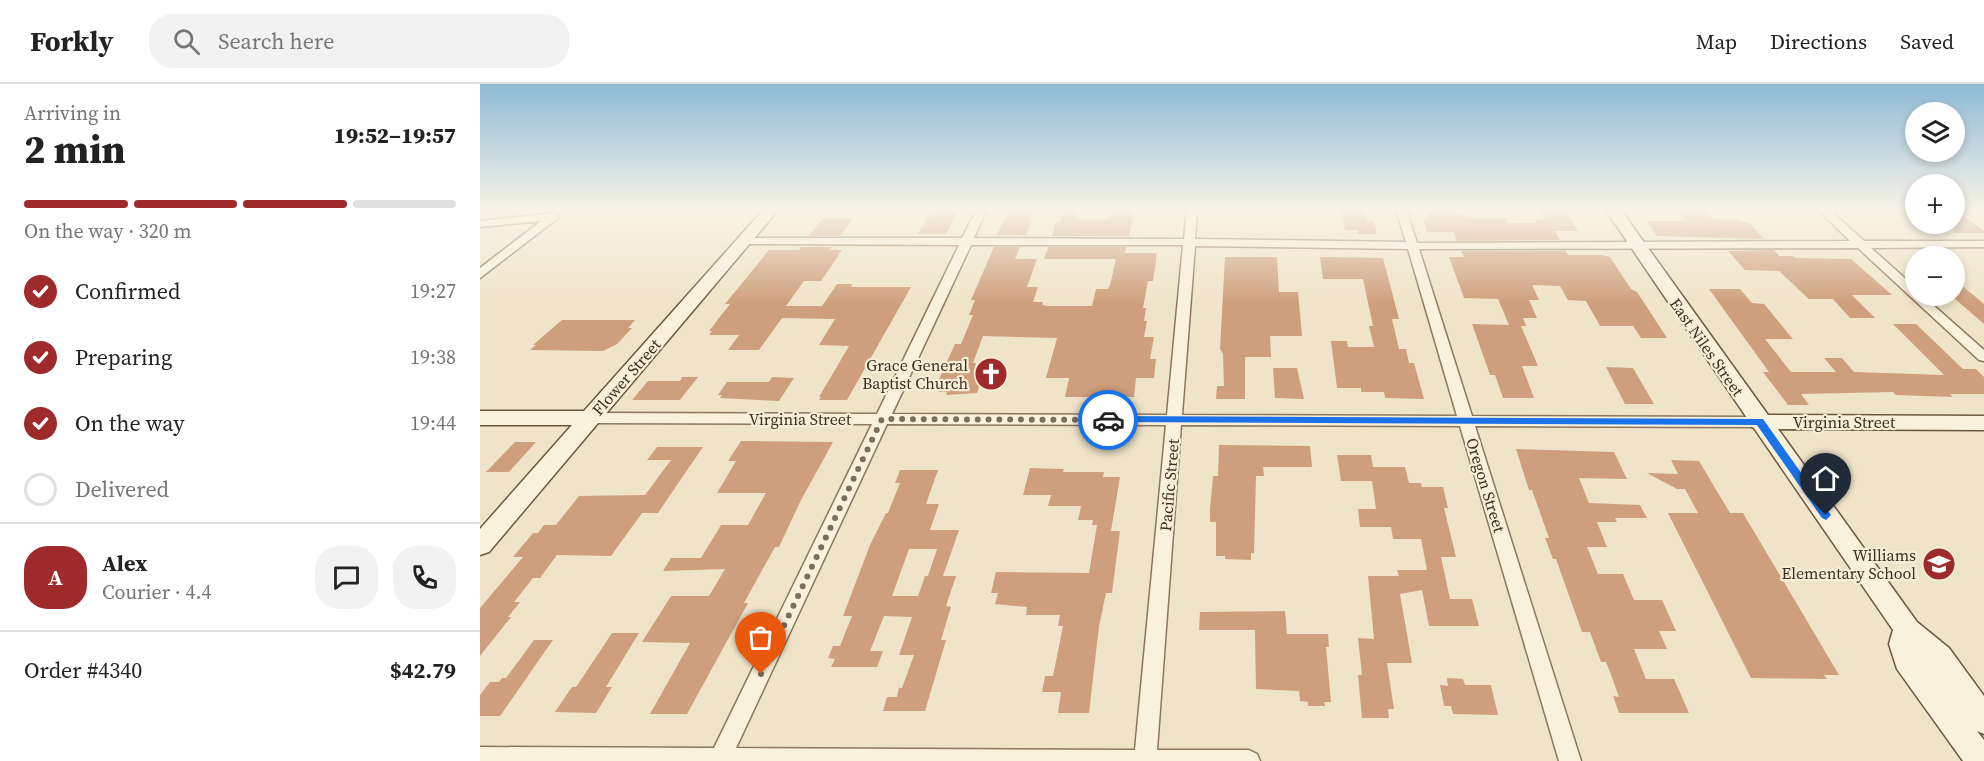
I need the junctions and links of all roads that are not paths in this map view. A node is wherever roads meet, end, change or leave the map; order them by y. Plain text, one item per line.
1 (523, 241) edge
2 (744, 241) joint
3 (967, 241) junction
4 (1410, 241) edge
5 (1633, 241) edge
6 (1856, 241) edge
7 (1190, 242) junction
8 (1859, 243) junction
9 (1984, 244) edge
10 (1412, 246) junction
11 (1637, 246) junction
12 (480, 274) edge
13 (1905, 285) edge
14 (1928, 306) edge
15 (1984, 357) edge
16 (480, 418) edge
17 (591, 418) junction
18 (882, 419) junction
19 (1174, 420) junction
20 (1467, 421) junction
21 (1760, 422) junction
22 (1984, 423) edge
23 (480, 545) edge
24 (1908, 630) junction
25 (1984, 720) edge
26 (480, 757) edge
27 (719, 760) edge
28 (1145, 761) edge
29 (1249, 761) edge
30 (1570, 761) edge
31 (1981, 761) edge

1 - 12 street
2 - 3 street
2 - 17 street, Flower Street
3 - 7 street
3 - 18 street
4 - 10 street, Oregon Street
5 - 11 street, East Niles Street
6 - 8 street
7 - 10 street
7 - 19 street, Pacific Street
8 - 9 street
8 - 11 street
8 - 13 street
10 - 11 street
10 - 20 street, Oregon Street
11 - 21 street, East Niles Street
14 - 15 street
16 - 17 street, Virginia Street
17 - 18 street, Virginia Street
17 - 23 street, Flower Street
18 - 19 street, Virginia Street
18 - 27 street
19 - 20 street, Virginia Street
19 - 28 street, Pacific Street
20 - 21 street, Virginia Street
20 - 30 street, Oregon Street
21 - 22 street, Virginia Street
21 - 24 street, East Niles Street
24 - 25 street, East Niles Street
24 - 31 street
26 - 27 street
27 - 28 street
28 - 29 street

